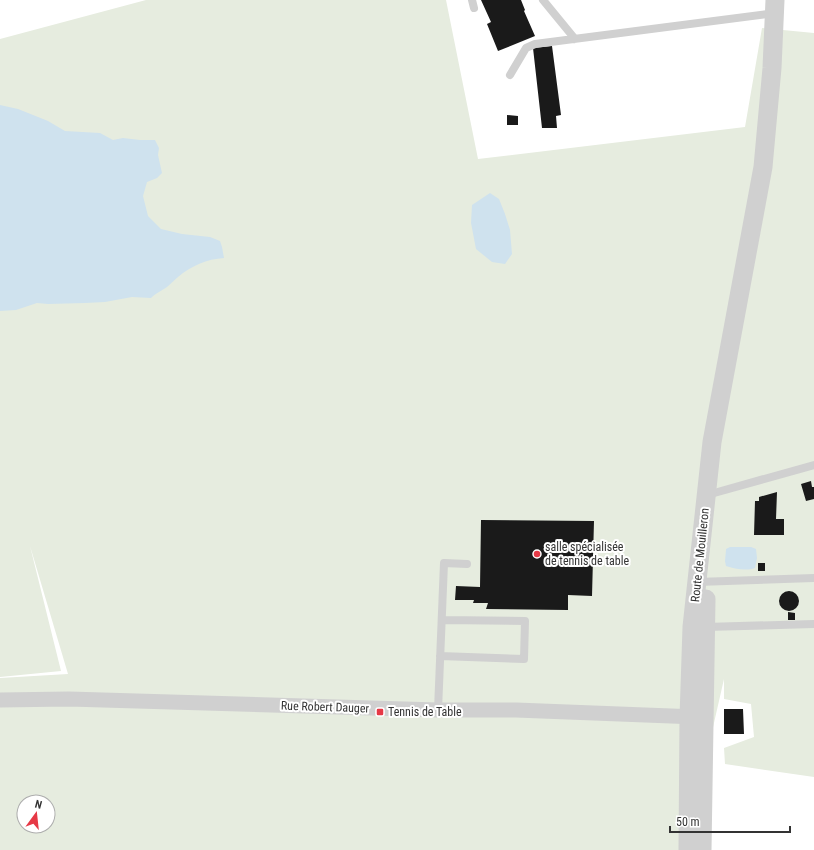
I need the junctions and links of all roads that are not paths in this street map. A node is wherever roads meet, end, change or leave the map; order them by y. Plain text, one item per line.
1 (543, 0) edge
2 (775, 7) edge
3 (575, 39) junction
4 (510, 75) dead end
5 (814, 466) edge
6 (706, 495) junction
7 (467, 564) dead end
8 (814, 578) edge
9 (702, 582) junction
10 (442, 620) junction
11 (814, 624) edge
12 (699, 627) junction
13 (440, 656) junction
14 (705, 687) junction
15 (0, 700) edge
16 (438, 710) junction
17 (693, 717) junction
18 (702, 831) junction
19 (688, 850) edge
20 (702, 850) edge

1 - 3 lane
2 - 3 lane
2 - 6 street, Route de Mouilleron
3 - 4 lane
5 - 6 lane
6 - 9 street, Route de Mouilleron
7 - 10 lane
8 - 9 lane
9 - 12 street, Route de Mouilleron
10 - 13 lane
10 - 13 lane
11 - 12 lane
12 - 14 street, Route de Mouilleron
12 - 17 street, Route de Mouilleron
13 - 16 lane
14 - 17 street
14 - 18 street, Route de Mouilleron
15 - 16 street, Rue Robert Dauger
16 - 17 street, Rue Robert Dauger
17 - 18 street
17 - 19 street, Route de Mouilleron
18 - 20 street, Route de Mouilleron

